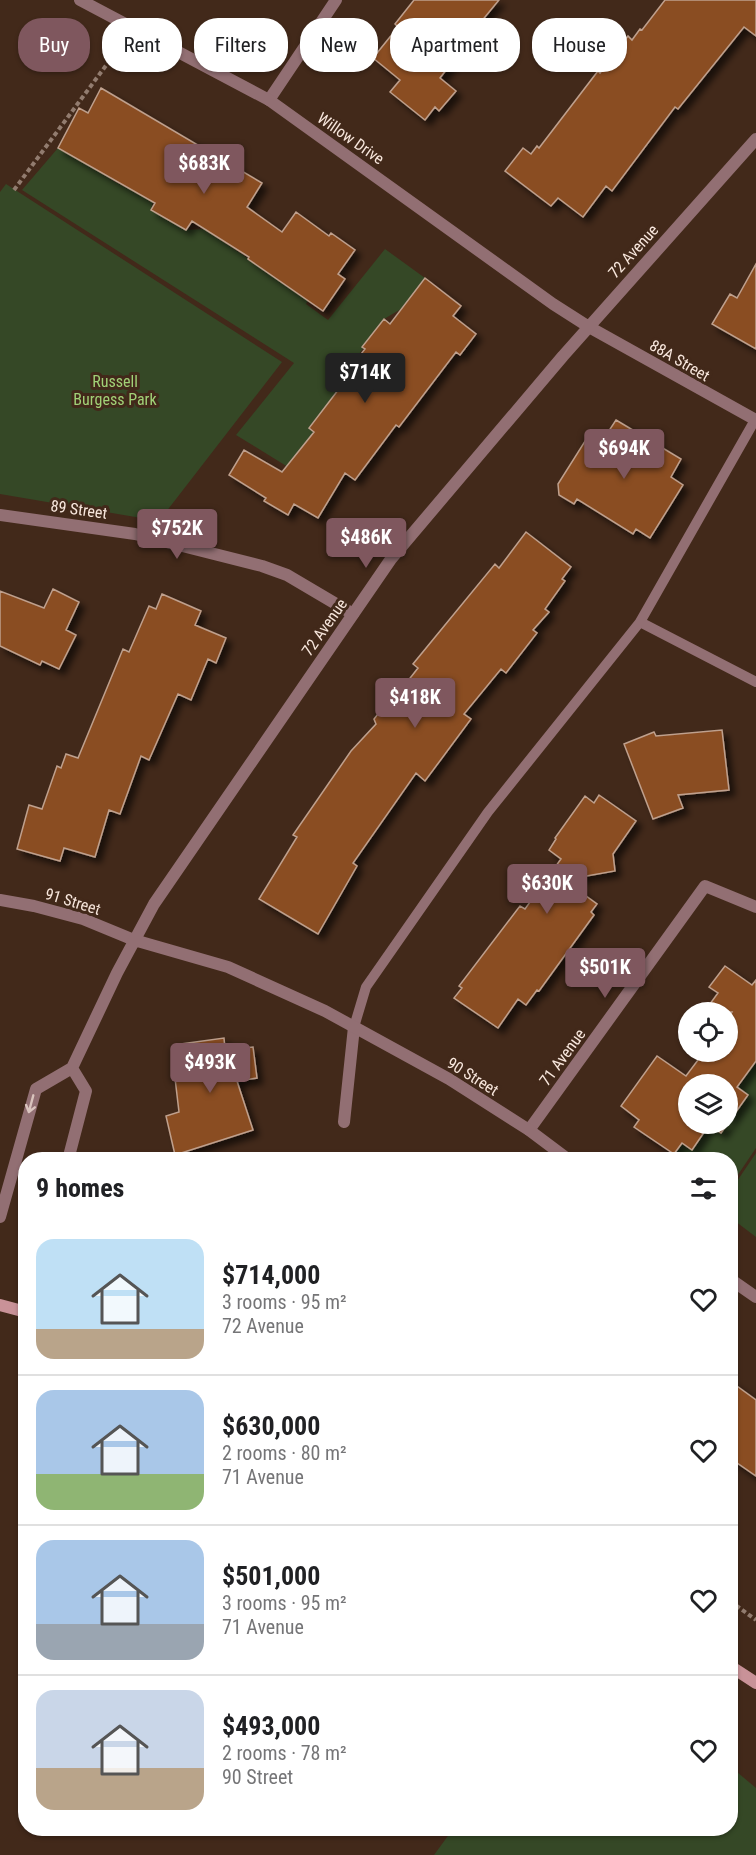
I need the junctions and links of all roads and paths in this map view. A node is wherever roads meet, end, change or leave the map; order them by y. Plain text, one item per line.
1 (80, 0) edge
2 (336, 0) edge
3 (102, 71) edge
4 (269, 100) junction
5 (756, 139) edge
6 (14, 190) dead end
7 (588, 327) junction
8 (756, 420) edge
9 (0, 515) edge
10 (353, 614) junction
11 (639, 622) junction
12 (756, 682) edge
13 (0, 900) edge
14 (756, 907) edge
15 (134, 940) junction
16 (354, 1027) junction
17 (72, 1068) junction
18 (344, 1122) dead end
19 (529, 1130) junction
20 (18, 1152) edge
21 (70, 1152) edge
22 (558, 1152) edge
23 (18, 1153) edge
24 (0, 1217) edge
25 (738, 1285) edge
26 (756, 1297) edge
27 (0, 1305) edge
28 (18, 1310) edge
29 (738, 1607) edge
30 (756, 1620) edge
31 (738, 1671) edge
32 (756, 1683) edge

1 - 4 street, Willow Drive
2 - 4 street
3 - 6 path
4 - 7 street, Willow Drive
5 - 7 street, 72 Avenue
7 - 8 street, 88A Street
7 - 10 street, 72 Avenue
8 - 11 lane
9 - 10 street, 89 Street
10 - 15 street, 72 Avenue
11 - 12 lane
11 - 16 lane
13 - 15 street, 91 Street
14 - 19 street, 71 Avenue
15 - 16 street, 90 Street
15 - 17 street, 72 Avenue
16 - 18 street
16 - 19 street, 90 Street
17 -> 20 street
17 - 21 street
19 - 22 street, 90 Street
23 -> 24 street
25 - 26 street
27 - 28 main road
29 - 30 path
31 - 32 main road

